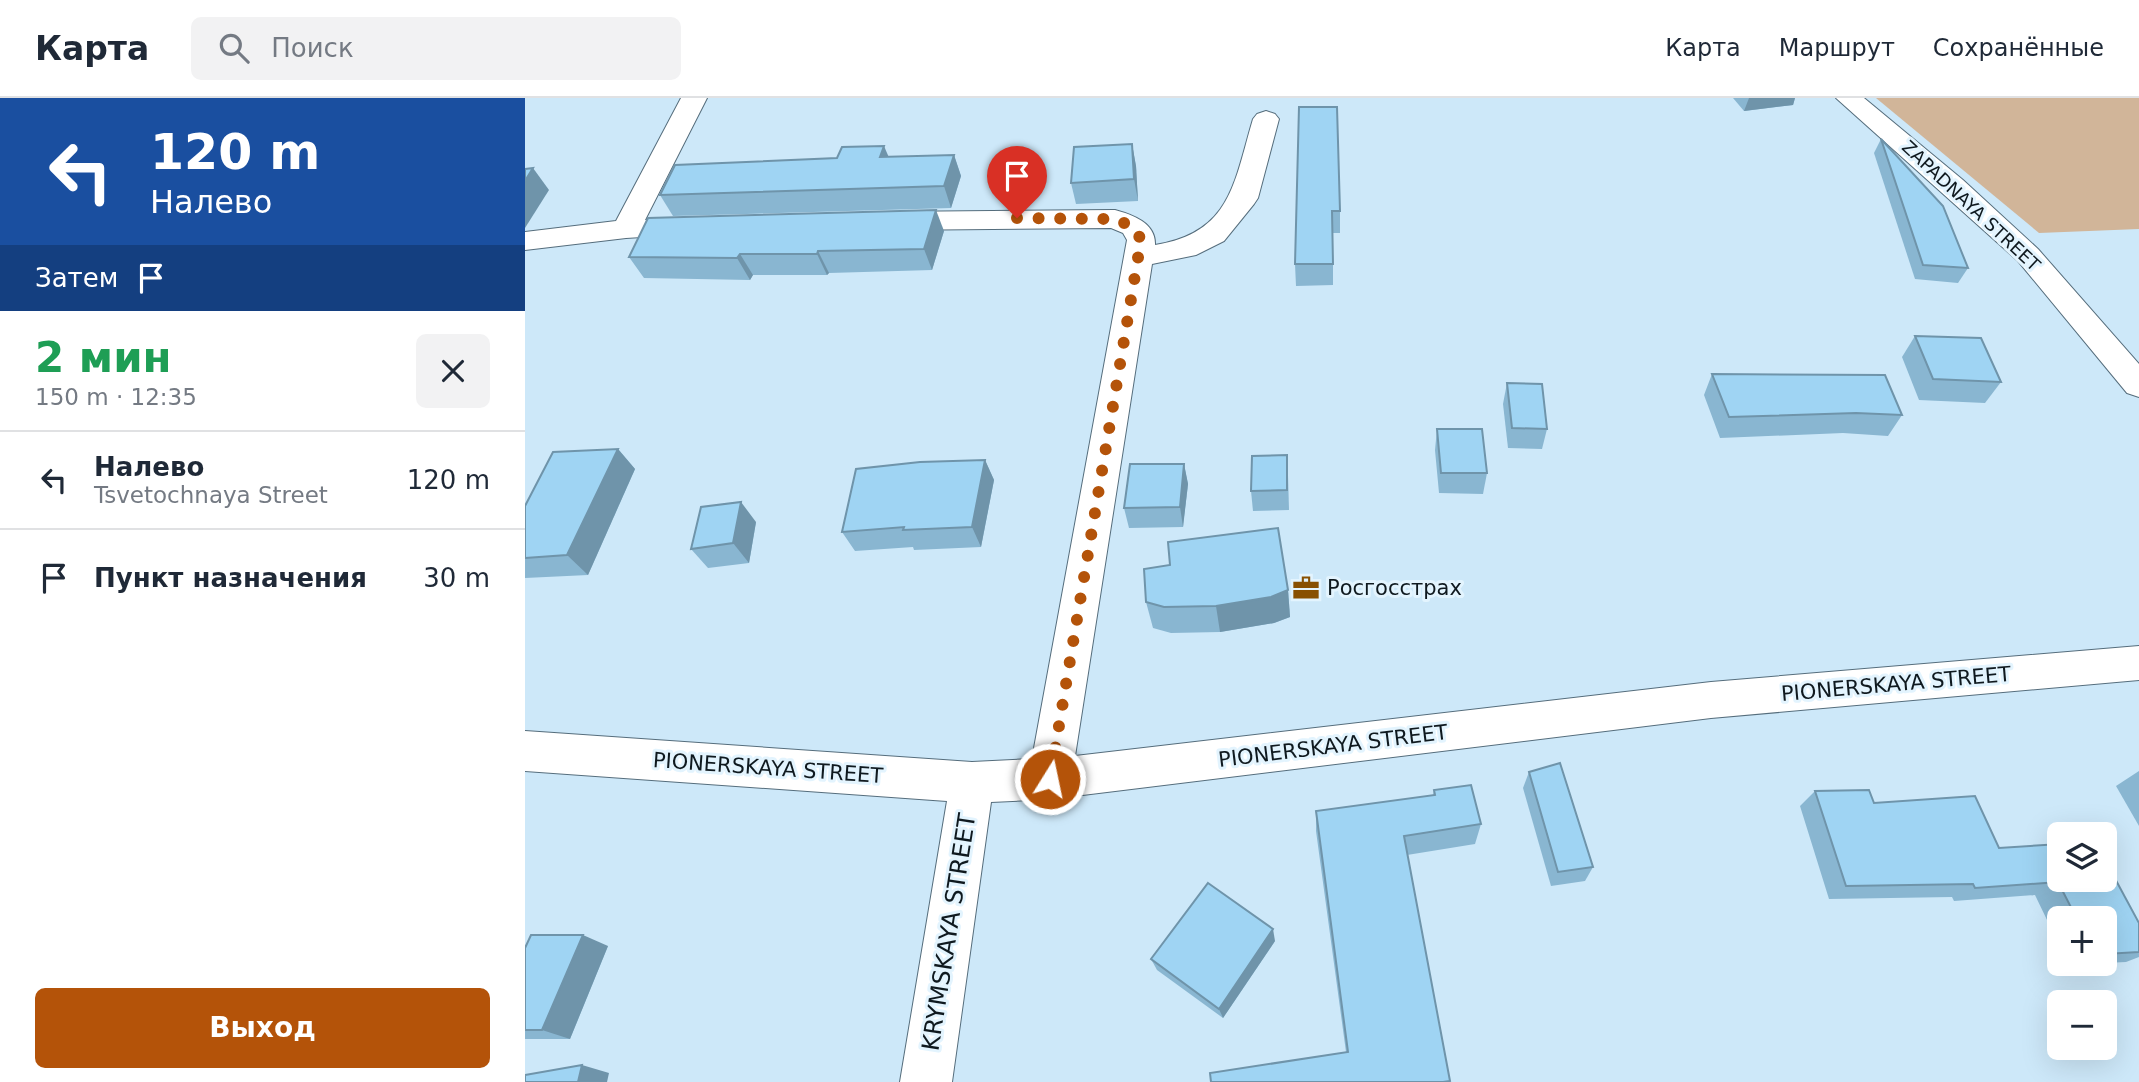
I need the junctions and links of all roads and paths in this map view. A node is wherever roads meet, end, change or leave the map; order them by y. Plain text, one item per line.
1 (694, 98) edge
2 (1849, 98) edge
3 (1266, 119) dead end
4 (859, 221) edge
5 (722, 226) edge
6 (626, 229) junction
7 (525, 241) edge
8 (1138, 257) junction
9 (2139, 385) edge
10 (2139, 663) edge
11 (525, 751) edge
12 (1050, 779) junction
13 (972, 782) junction
14 (926, 1082) edge

1 - 6 street
2 - 9 street, ZAPADNAYA STREET
3 - 8 street
4 - 8 street
5 - 6 street
6 - 7 street
8 - 12 street
10 - 12 street, PIONERSKAYA STREET
11 - 13 street, PIONERSKAYA STREET
12 - 13 street, PIONERSKAYA STREET
13 - 14 street, KRYMSKAYA STREET

